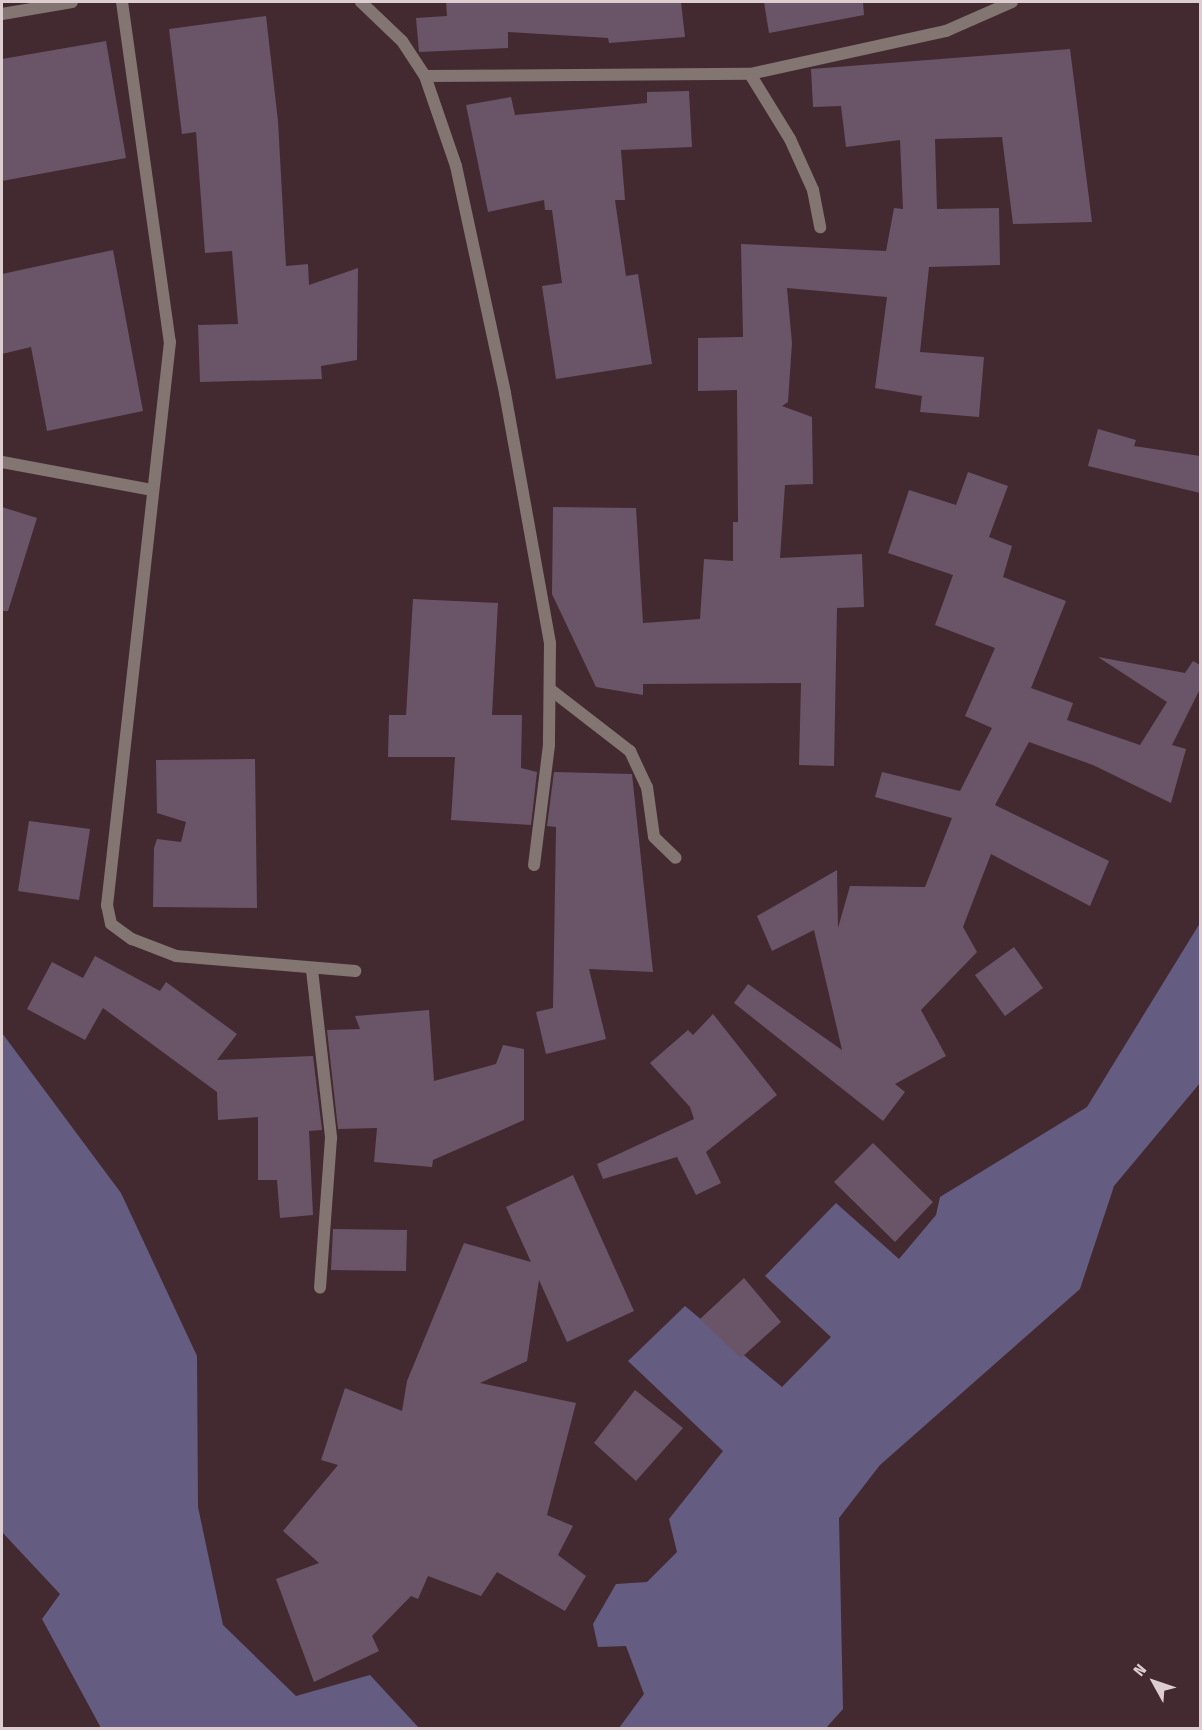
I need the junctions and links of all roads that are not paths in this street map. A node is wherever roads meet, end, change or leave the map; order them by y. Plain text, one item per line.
1 (72, 2) edge
2 (122, 2) edge
3 (361, 2) edge
4 (1012, 2) edge
5 (2, 14) edge
6 (750, 74) junction
7 (425, 76) junction
8 (820, 227) dead end
9 (2, 462) edge
10 (151, 490) junction
11 (551, 690) junction
12 (676, 858) dead end
13 (534, 865) dead end
14 (312, 970) junction
15 (355, 970) dead end
16 (320, 1287) dead end

1 - 5 street
2 - 10 street
3 - 7 street
4 - 6 street
6 - 7 street
6 - 8 street
7 - 11 street
9 - 10 street
10 - 14 street
11 - 12 street
11 - 13 street
14 - 15 street
14 - 16 street

